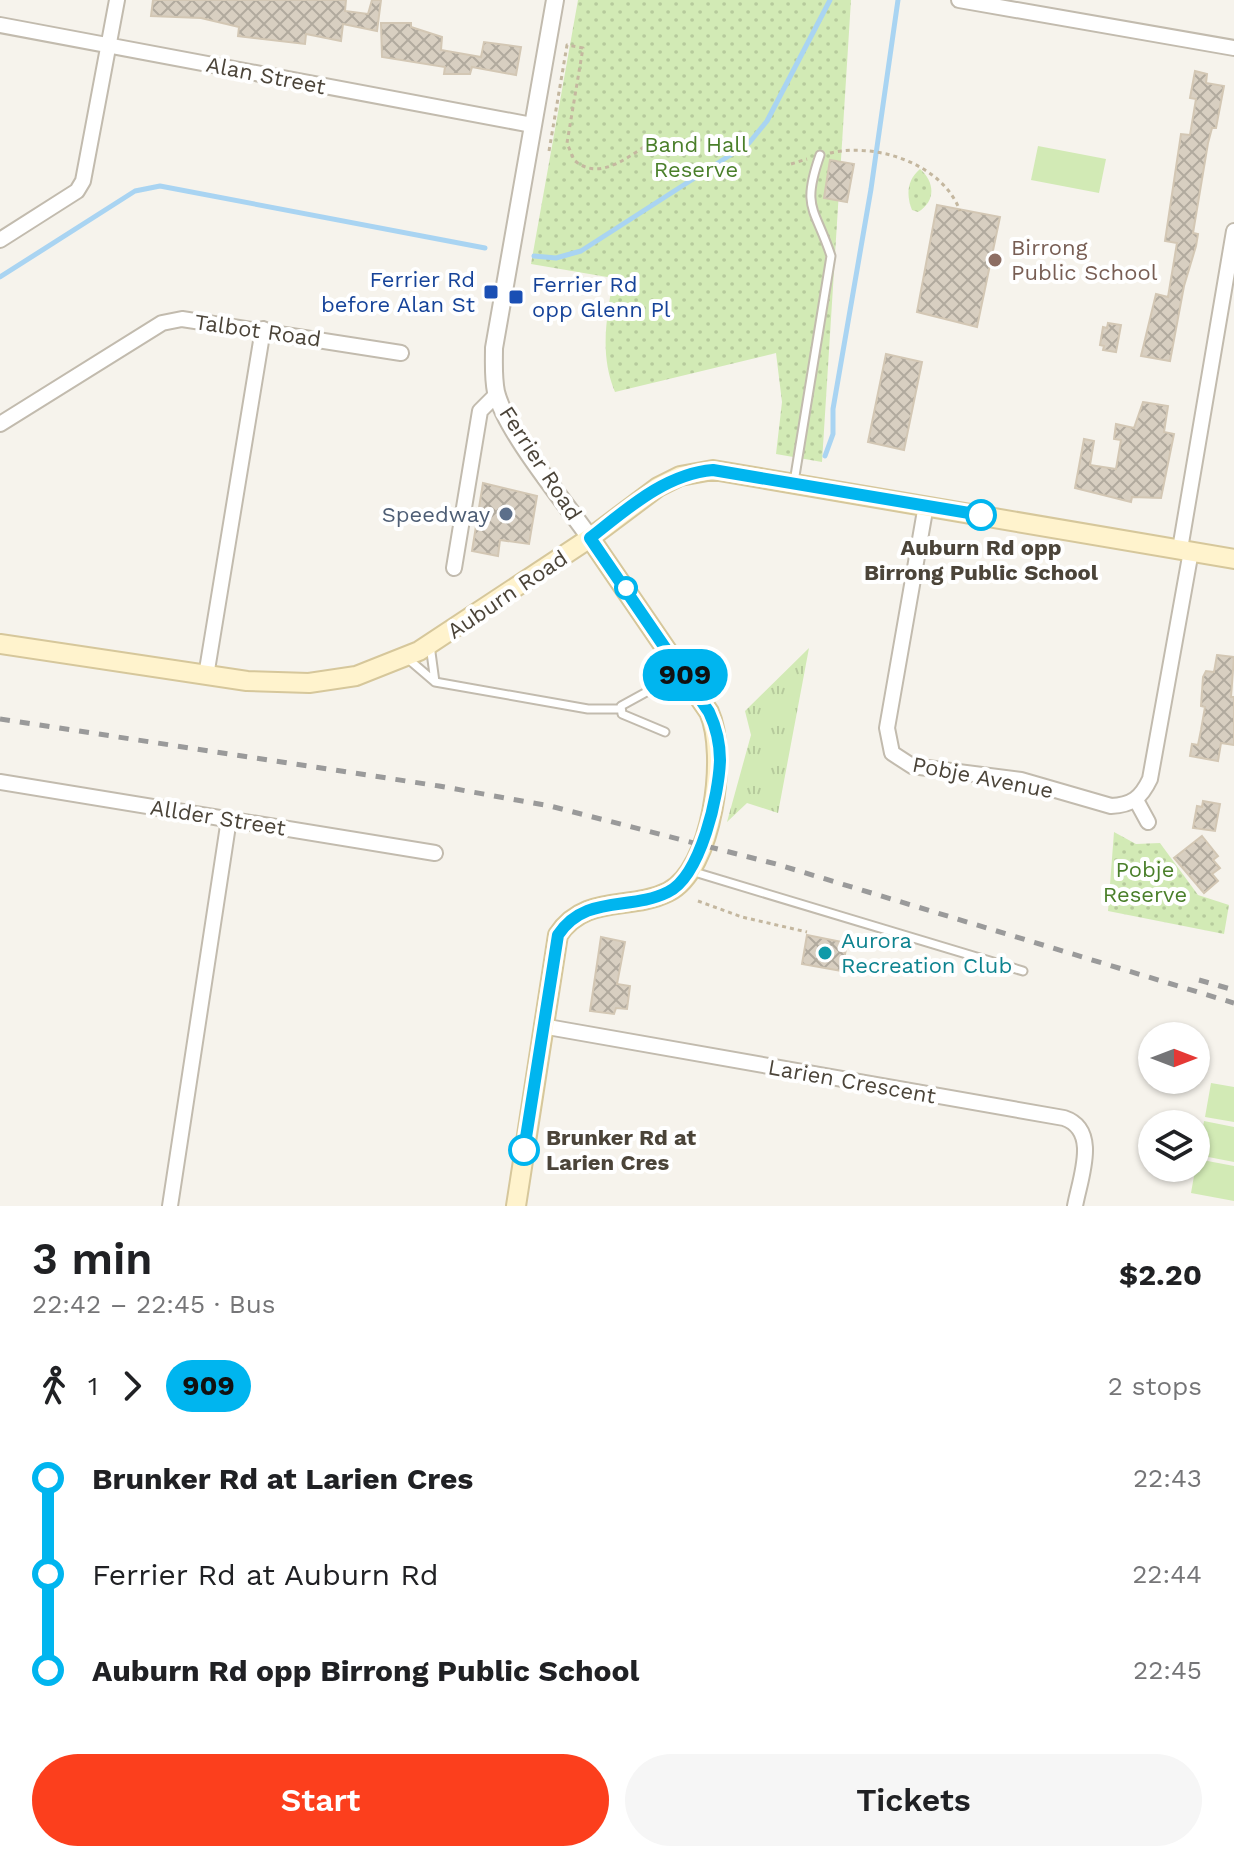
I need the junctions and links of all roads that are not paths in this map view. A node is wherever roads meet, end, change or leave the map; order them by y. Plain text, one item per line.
1 (117, 0) edge
2 (555, 0) edge
3 (959, 0) edge
4 (0, 25) edge
5 (109, 45) junction
6 (1234, 48) edge
7 (532, 125) junction
8 (820, 155) dead end
9 (1234, 231) edge
10 (0, 240) edge
11 (263, 329) junction
12 (401, 353) dead end
13 (497, 394) junction
14 (0, 424) edge
15 (794, 482) junction
16 (926, 505) junction
17 (590, 538) junction
18 (1186, 550) junction
19 (1234, 559) edge
20 (454, 568) dead end
21 (0, 644) edge
22 (430, 644) junction
23 (673, 657) junction
24 (407, 658) junction
25 (206, 676) junction
26 (688, 680) junction
27 (435, 682) junction
28 (652, 689) junction
29 (620, 709) junction
30 (665, 732) dead end
31 (0, 782) edge
32 (1136, 800) junction
33 (229, 819) junction
34 (1148, 822) dead end
35 (435, 853) dead end
36 (686, 878) junction
37 (1023, 971) dead end
38 (542, 1026) junction
39 (170, 1206) edge
40 (516, 1206) edge
41 (1075, 1206) edge

1 - 5 street
2 - 7 street, Ferrier Road
3 - 6 street
4 - 5 street, Alan Street
5 - 7 street, Alan Street
5 - 10 street
7 - 13 street, Ferrier Road
8 - 15 lane
9 - 18 street
11 - 12 street, Talbot Road
11 - 14 street, Talbot Road
11 - 25 street
13 - 17 street, Ferrier Road
13 - 20 street
15 - 16 main road, Auburn Road
15 - 17 main road, Auburn Road
16 - 18 main road, Auburn Road
16 - 32 street, Pobje Avenue
17 - 22 main road, Auburn Road
17 - 23 main road, Ferrier Road
18 - 19 main road, Auburn Road
18 - 32 street
21 - 25 main road, Auburn Road
22 - 24 main road, Auburn Road
22 - 27 lane
23 - 26 main road, Ferrier Road
23 - 28 lane
24 - 25 main road, Auburn Road
24 - 27 lane
26 - 28 lane
26 - 36 main road, Ferrier Road
27 - 29 lane
28 - 29 lane
29 - 30 lane
31 - 33 street, Allder Street
32 - 34 street
33 - 35 street, Allder Street
33 - 39 street
36 - 37 lane
36 - 38 main road
38 - 40 main road
38 - 41 street, Larien Crescent

